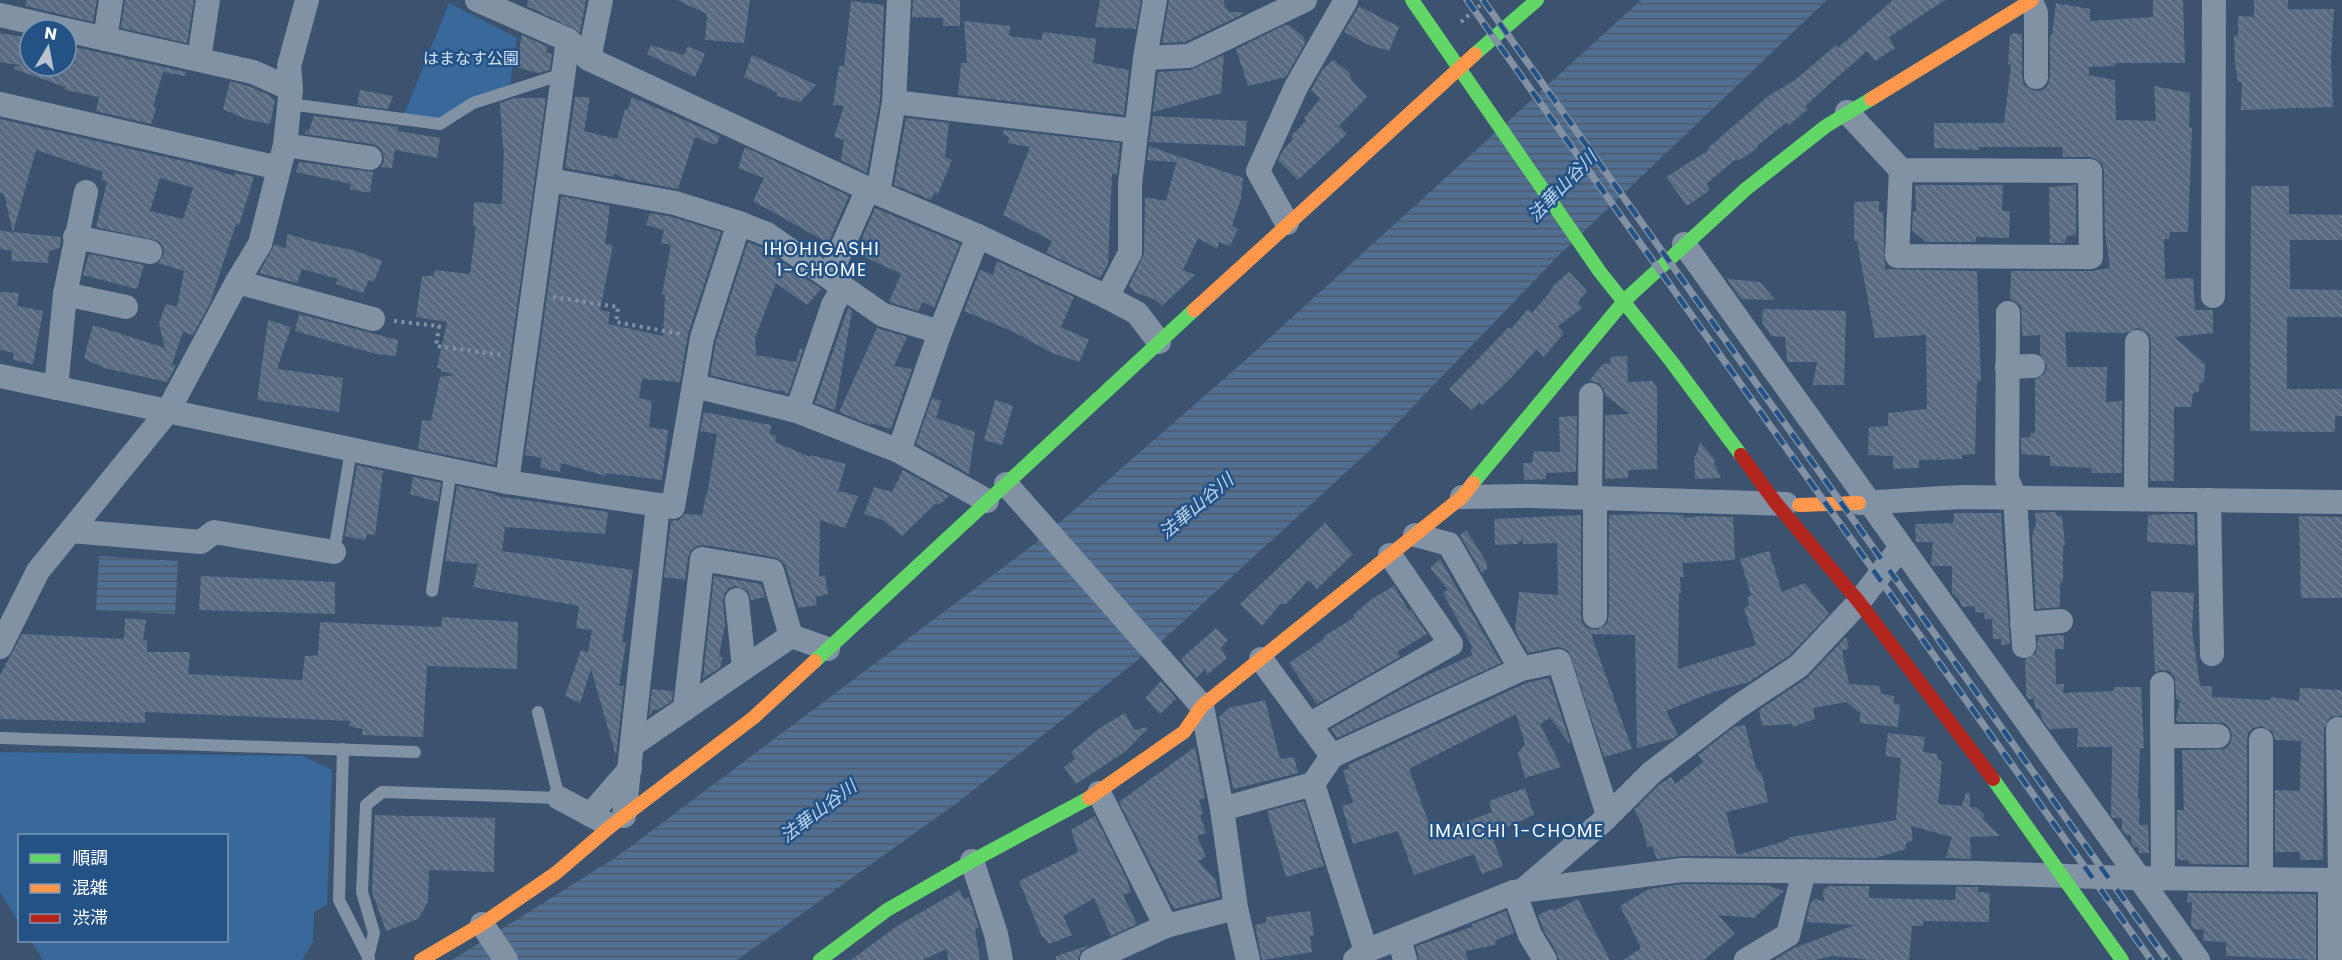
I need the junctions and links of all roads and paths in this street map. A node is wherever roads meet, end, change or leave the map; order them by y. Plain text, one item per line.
1 (111, 0) edge
2 (208, 0) edge
3 (307, 0) edge
4 (477, 0) edge
5 (601, 0) edge
6 (899, 0) edge
7 (1155, 0) edge
8 (1305, 0) edge
9 (1346, 0) edge
10 (1412, 0) edge
11 (1486, 0) edge
12 (2031, 0) edge
13 (2214, 0) edge
14 (1526, 4) edge
15 (0, 15) edge
16 (18, 19) edge
17 (1461, 22) dead end
18 (78, 33) edge
19 (105, 39) junction
20 (568, 40) junction
21 (1145, 58) junction
22 (199, 59) junction
23 (589, 59) junction
24 (1458, 68) junction
25 (563, 74) junction
26 (2036, 77) dead end
27 (290, 96) junction
28 (894, 102) junction
29 (0, 104) edge
30 (1846, 112) junction
31 (1136, 131) junction
32 (285, 145) junction
33 (370, 158) dead end
34 (279, 168) junction
35 (1901, 170) junction
36 (550, 180) junction
37 (873, 191) junction
38 (86, 192) dead end
39 (739, 223) junction
40 (1287, 223) junction
41 (978, 236) junction
42 (75, 237) junction
43 (1684, 244) junction
44 (150, 252) dead end
45 (237, 282) junction
46 (836, 282) junction
47 (65, 294) junction
48 (532, 294) junction
49 (2214, 296) dead end
50 (1107, 297) junction
51 (1625, 300) junction
52 (126, 307) dead end
53 (2008, 314) dead end
54 (373, 319) joint
55 (940, 332) junction
56 (702, 338) junction
57 (1159, 342) junction
58 (2137, 342) dead end
59 (524, 358) junction
60 (2032, 366) dead end
61 (2007, 367) junction
62 (0, 376) edge
63 (695, 386) junction
64 (56, 388) junction
65 (1591, 395) dead end
66 (168, 411) junction
67 (797, 411) junction
68 (351, 450) junction
69 (899, 451) junction
70 (451, 470) junction
71 (507, 482) junction
72 (1006, 484) junction
73 (1462, 497) junction
74 (2015, 497) junction
75 (1592, 498) junction
76 (2136, 499) junction
77 (2209, 500) junction
78 (987, 501) junction
79 (1775, 502) junction
80 (2342, 502) edge
81 (1864, 503) junction
82 (658, 505) junction
83 (1799, 505) joint
84 (71, 531) junction
85 (1415, 535) junction
86 (1901, 548) junction
87 (334, 552) joint
88 (1390, 555) junction
89 (432, 591) dead end
90 (737, 600) dead end
91 (1859, 602) junction
92 (1595, 616) dead end
93 (2061, 621) dead end
94 (791, 636) junction
95 (0, 647) edge
96 (828, 649) junction
97 (2212, 654) dead end
98 (1261, 659) junction
99 (744, 668) junction
100 (1521, 669) junction
101 (2162, 684) dead end
102 (1202, 706) junction
103 (685, 709) junction
104 (538, 711) dead end
105 (1309, 725) junction
106 (2338, 729) dead end
107 (2162, 736) junction
108 (2218, 736) dead end
109 (0, 738) edge
110 (2261, 740) dead end
111 (632, 745) junction
112 (343, 749) junction
113 (415, 752) dead end
114 (1332, 756) junction
115 (630, 769) junction
116 (1313, 784) junction
117 (1099, 793) junction
118 (559, 798) junction
119 (1222, 809) junction
120 (590, 815) junction
121 (1608, 815) junction
122 (618, 821) junction
123 (972, 861) junction
124 (1804, 871) junction
125 (2062, 877) junction
126 (2139, 878) junction
127 (2163, 878) junction
128 (2261, 879) junction
129 (2337, 880) edge
130 (1518, 892) junction
131 (1236, 908) junction
132 (482, 924) junction
133 (1166, 926) junction
134 (1402, 949) edge
135 (1360, 955) edge
136 (369, 958) edge
137 (422, 960) edge
138 (506, 960) edge
139 (820, 960) edge
140 (1001, 960) edge
141 (1092, 960) edge
142 (1248, 960) edge
143 (1545, 960) edge
144 (1746, 960) edge
145 (2122, 960) edge
146 (2198, 960) edge
147 (2330, 960) edge

1 - 19 street
2 - 22 street
3 - 27 street
4 - 20 street
5 - 23 street
6 - 28 street
7 - 21 street
8 - 21 street
9 - 40 street
10 - 24 street
11 - 17 path
12 - 26 street
12 - 30 street
13 - 49 street
14 - 24 street
15 - 16 street
18 - 19 street
19 - 22 street
20 - 23 street
20 - 25 street
21 - 31 street
22 - 27 street
23 - 37 street
24 - 40 street
24 - 51 street
25 - 27 lane
25 - 36 street
27 - 32 street
28 - 31 street
28 - 37 street
29 - 34 street
30 - 35 street
30 - 43 street
31 - 50 street
32 - 33 street
32 - 34 street
34 - 45 street
35 - 35 street
36 - 39 street
36 - 48 street
37 - 41 street
37 - 46 street
38 - 42 street
39 - 46 street
39 - 56 street
40 - 57 street
41 - 50 street
41 - 55 street
42 - 44 street
42 - 47 street
43 - 51 street
43 - 81 street
45 - 54 street
45 - 66 street
46 - 55 street
46 - 67 street
47 - 52 street
47 - 64 street
48 - 56 path
48 - 59 street
50 - 57 street
51 - 73 street
51 - 79 street
53 - 61 street
54 - 59 path
55 - 69 street
56 - 63 street
57 - 72 street
58 - 76 street
59 - 71 street
60 - 61 street
61 - 74 street
62 - 64 street
63 - 67 street
63 - 82 street
64 - 66 street
65 - 75 street
66 - 68 street
66 - 84 street
67 - 69 street
68 - 70 street
68 - 87 lane
69 - 78 street
70 - 71 street
70 - 89 lane
71 - 82 street
72 - 78 street
72 - 102 street
73 - 75 street
73 - 85 street
74 - 76 street
74 - 81 street
74 - 93 street
75 - 79 street
75 - 92 street
76 - 77 street
77 - 80 street
77 - 97 street
78 - 96 street
79 - 83 street
79 - 91 street
81 - 83 street
81 - 86 street
82 - 111 street
84 - 87 street
84 - 95 street
85 - 88 street
85 - 100 street
86 - 91 street
86 - 126 street
88 - 98 street
88 - 105 street
90 - 99 street
91 - 121 street
91 - 125 street
94 - 96 street
94 - 99 street
94 - 103 street
96 - 122 street
98 - 102 street
98 - 105 street
99 - 103 street
100 - 114 street
100 - 121 street
101 - 107 street
102 - 117 street
102 - 119 street
103 - 111 street
104 - 118 lane
105 - 114 street
106 - 129 street
107 - 108 street
107 - 127 street
109 - 112 lane
110 - 128 street
111 - 115 street
112 - 113 lane
112 - 136 lane
114 - 116 street
115 - 120 street
115 - 122 street
116 - 119 street
116 - 135 street
117 - 123 street
117 - 133 street
118 - 120 street
118 - 136 lane
119 - 131 street
120 - 122 street
121 - 130 street
122 - 132 street
123 - 139 street
123 - 140 street
124 - 125 street
124 - 130 street
124 - 144 street
125 - 126 street
125 - 145 street
126 - 127 street
126 - 146 street
127 - 128 street
128 - 129 street
129 - 147 street
130 - 134 street
130 - 143 street
131 - 133 street
131 - 142 street
132 - 137 street
132 - 138 street
133 - 141 street
134 - 135 street

